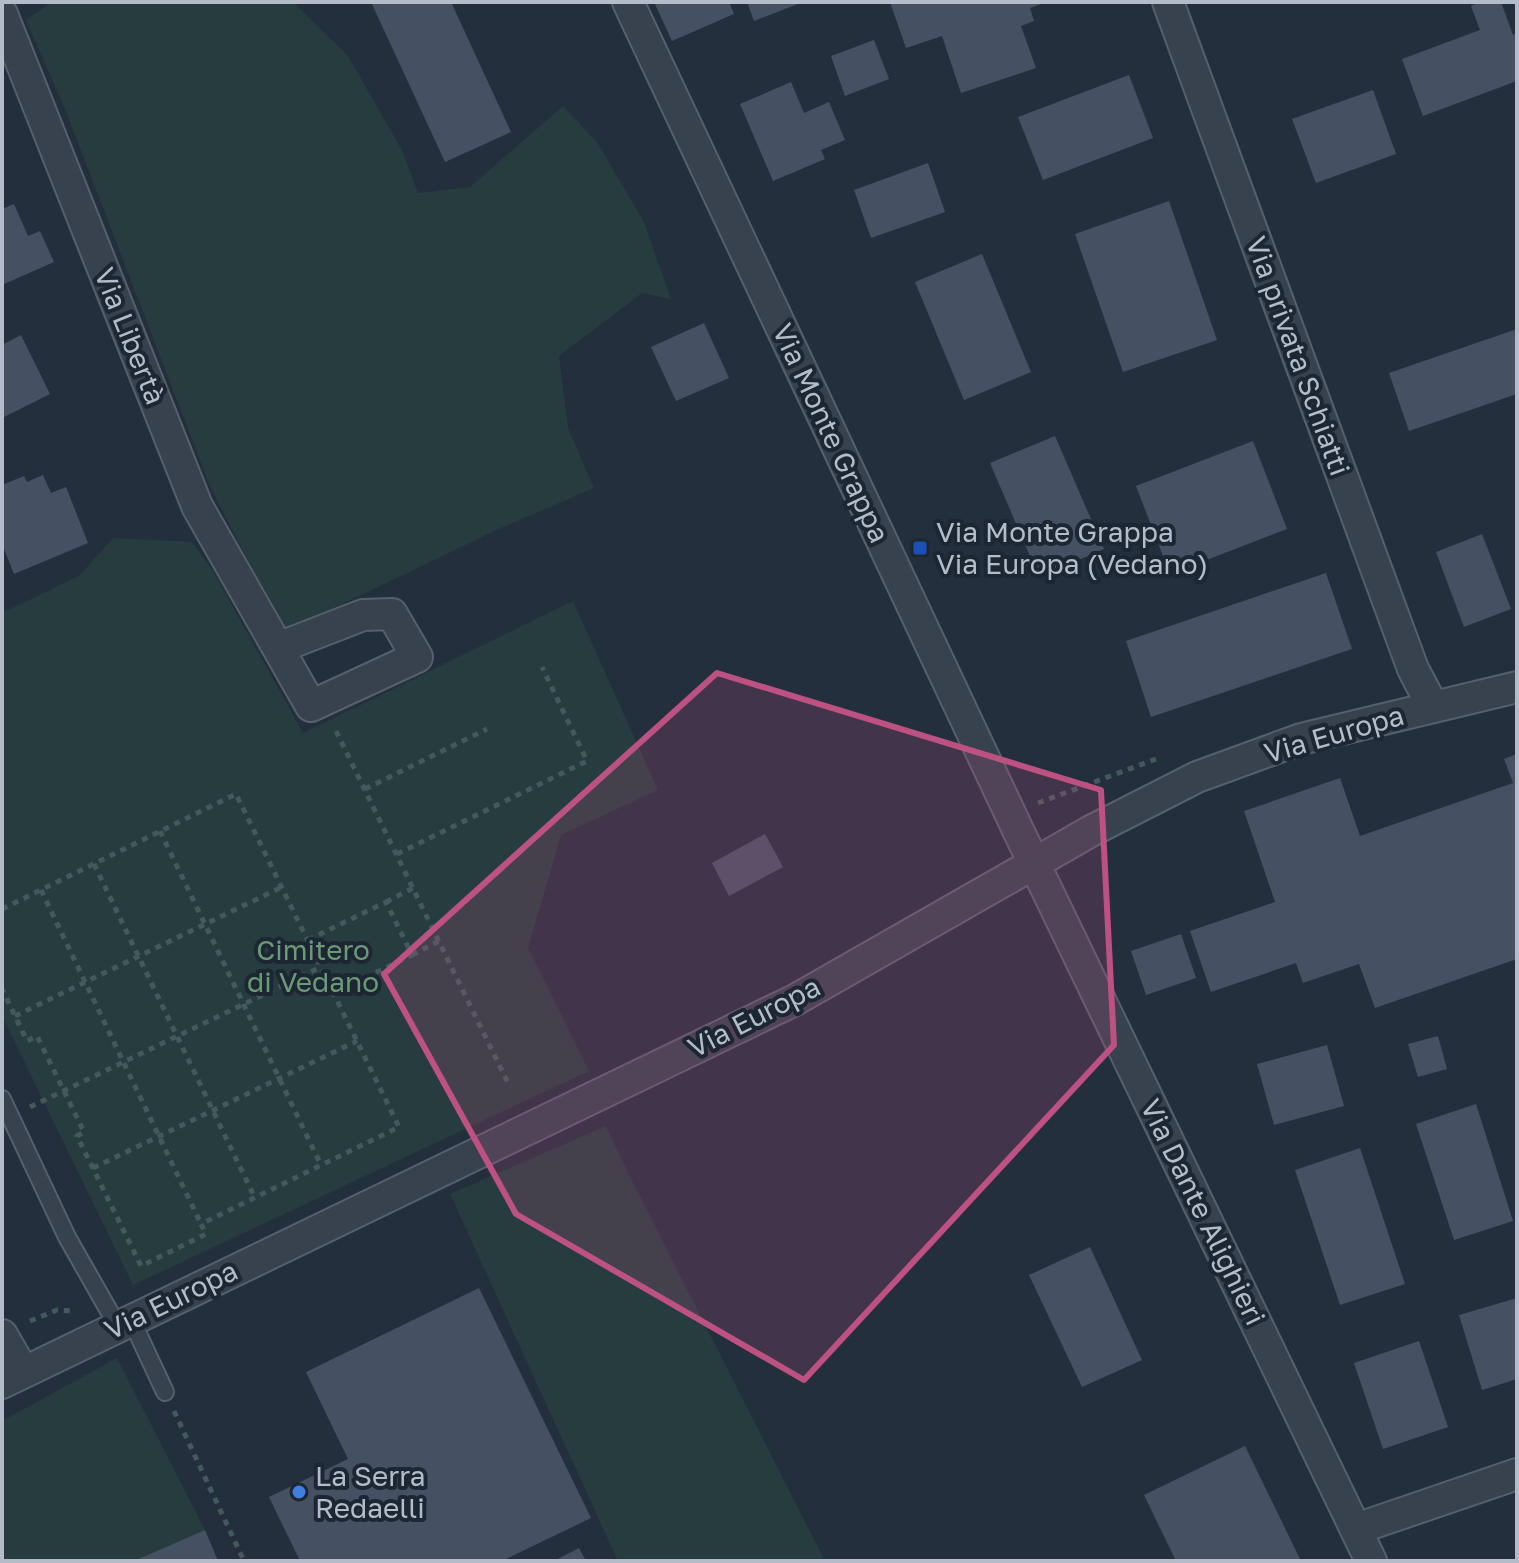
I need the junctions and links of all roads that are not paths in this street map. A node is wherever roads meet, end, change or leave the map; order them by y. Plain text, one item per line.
1 (628, 2) edge
2 (1168, 2) edge
3 (2, 14) edge
4 (278, 648) dead end
5 (1517, 687) edge
6 (1433, 707) junction
7 (1034, 863) junction
8 (2, 1099) edge
9 (6, 1119) edge
10 (124, 1322) junction
11 (2, 1335) edge
12 (13, 1377) edge
13 (165, 1392) road end
14 (1517, 1474) edge
15 (1356, 1529) junction
16 (1371, 1561) edge

1 - 7 street, Via Monte Grappa
2 - 6 street, Via privata Schiatti
3 - 4 street, Via Libertà
5 - 6 street, Via Europa
6 - 7 street, Via Europa
7 - 10 street, Via Europa
7 - 15 street, Via Dante Alighieri
8 - 9 lane
9 - 10 lane
10 - 12 street, Via Europa
10 - 13 lane
11 - 12 street
14 - 15 street
15 - 16 street, Via Dante Alighieri

